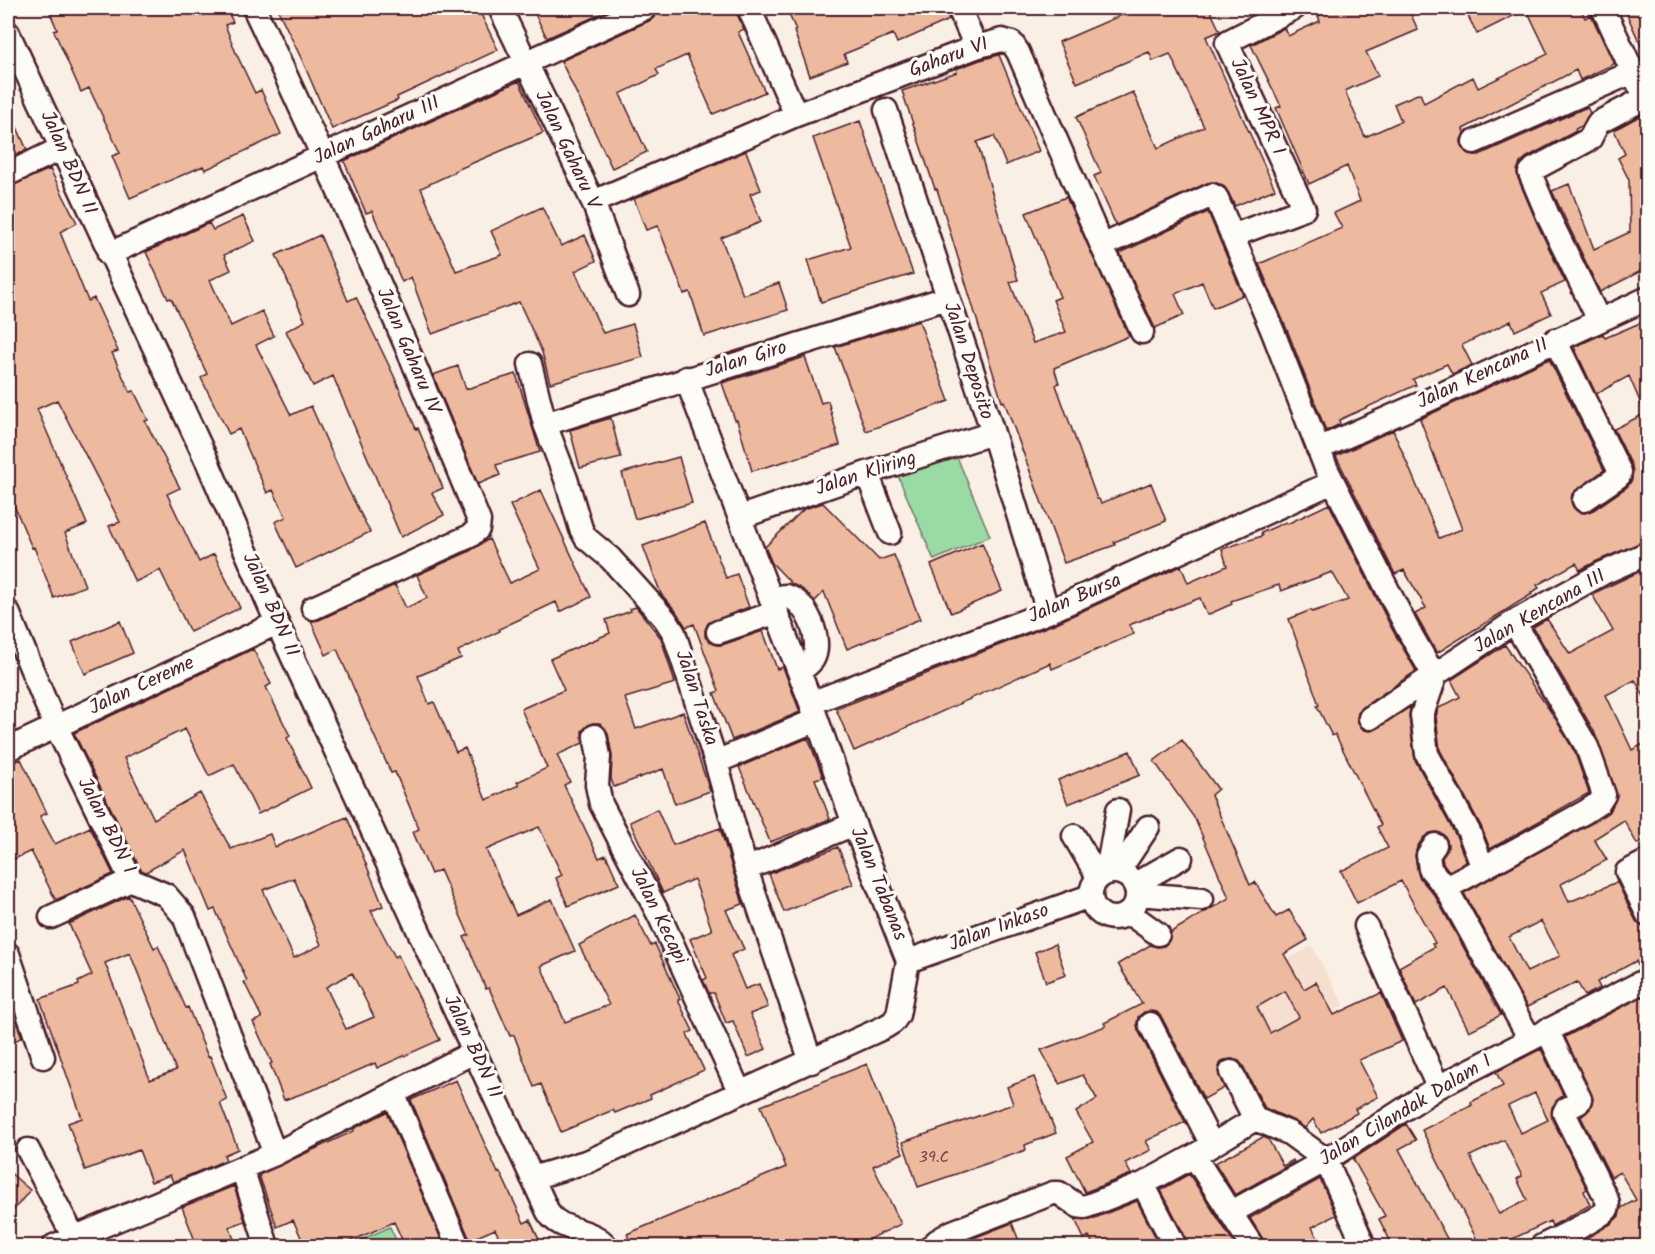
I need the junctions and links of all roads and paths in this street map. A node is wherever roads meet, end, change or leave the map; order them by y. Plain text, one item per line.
1 (254, 8) edge
2 (500, 8) edge
3 (645, 8) edge
4 (749, 8) edge
5 (959, 8) edge
6 (1294, 8) edge
7 (1604, 8) edge
8 (8, 33) edge
9 (976, 47) junction
10 (525, 63) junction
11 (1633, 72) junction
12 (1646, 100) edge
13 (886, 110) dead end
14 (796, 115) junction
15 (1474, 142) dead end
16 (62, 148) junction
17 (324, 156) junction
18 (8, 174) edge
19 (593, 202) junction
20 (1232, 236) junction
21 (1102, 246) junction
22 (109, 254) junction
23 (628, 295) dead end
24 (1647, 297) edge
25 (947, 298) junction
26 (1599, 320) junction
27 (1142, 332) dead end
28 (1555, 340) junction
29 (530, 364) dead end
30 (686, 378) junction
31 (545, 424) junction
32 (993, 433) junction
33 (1318, 449) junction
34 (867, 473) junction
35 (1333, 482) junction
36 (1584, 500) dead end
37 (741, 517) junction
38 (890, 533) dead end
39 (1647, 553) edge
40 (774, 605) junction
41 (313, 608) dead end
42 (8, 612) edge
43 (1048, 612) junction
44 (1514, 622) junction
45 (277, 623) junction
46 (718, 632) dead end
47 (1435, 677) junction
48 (813, 711) junction
49 (1370, 718) dead end
50 (56, 725) junction
51 (595, 736) dead end
52 (8, 749) edge
53 (716, 762) junction
54 (1118, 810) dead end
55 (854, 824) junction
56 (1148, 827) dead end
57 (1074, 836) dead end
58 (1435, 844) dead end
59 (1181, 858) dead end
60 (1647, 861) edge
61 (1483, 868) junction
62 (746, 869) junction
63 (131, 880) junction
64 (1116, 887) junction
65 (1446, 888) junction
66 (1202, 898) dead end
67 (1647, 915) edge
68 (51, 917) dead end
69 (1366, 926) dead end
70 (1158, 934) dead end
71 (8, 954) edge
72 (908, 961) junction
73 (1647, 979) edge
74 (1150, 1024) dead end
75 (1538, 1034) junction
76 (474, 1052) junction
77 (43, 1057) dead end
78 (811, 1062) junction
79 (1231, 1072) dead end
80 (1438, 1087) junction
81 (740, 1093) junction
82 (394, 1095) junction
83 (1255, 1119) junction
84 (28, 1150) dead end
85 (1203, 1151) junction
86 (275, 1154) junction
87 (1326, 1160) junction
88 (242, 1168) junction
89 (532, 1178) junction
90 (1143, 1184) junction
91 (1230, 1213) junction
92 (76, 1236) junction
93 (54, 1246) edge
94 (267, 1246) edge
95 (458, 1246) edge
96 (606, 1246) edge
97 (932, 1246) edge
98 (1176, 1246) edge
99 (1252, 1246) edge
100 (1364, 1246) edge
101 (1542, 1246) edge

1 - 17 street, Jalan Gaharu IV
2 - 10 street, Jalan Gaharu V
3 - 10 street, Jalan Gaharu III
4 - 14 street
5 - 9 street
6 - 20 street, Jalan MPR I
7 - 11 street
8 - 16 street, Jalan BDN II
9 - 14 street, Gaharu VI
9 - 21 street, Gaharu VI
10 - 17 street, Jalan Gaharu III
10 - 19 street, Jalan Gaharu V
11 - 12 street
11 - 15 street
12 - 26 street
13 - 25 street, Jalan Deposito
14 - 19 street, Gaharu VI
16 - 18 street
16 - 22 street, Jalan BDN II
17 - 22 street, Jalan Gaharu III
17 - 41 street, Jalan Gaharu IV
19 - 23 street, Jalan Gaharu V
20 - 21 street
20 - 33 street
21 - 27 street, Gaharu VI
22 - 45 street, Jalan BDN II
24 - 26 street, Jalan Kencana II
25 - 30 street, Jalan Giro
25 - 32 street, Jalan Deposito
26 - 28 street, Jalan Kencana II
28 - 33 street, Jalan Kencana II
28 - 36 street
29 - 31 street, Jalan Taska
30 - 31 street, Jalan Giro
30 - 37 street
31 - 53 street, Jalan Taska
32 - 34 street, Jalan Kliring
32 - 43 street, Jalan Deposito
33 - 35 street
34 - 37 street, Jalan Kliring
34 - 38 street
35 - 43 street, Jalan Bursa
35 - 47 street
37 - 40 street
39 - 44 street, Jalan Kencana III
40 - 46 street
40 - 48 street, Jalan Tabanas
42 - 50 street, Jalan BDN I
43 - 48 street, Jalan Bursa
44 - 47 street, Jalan Kencana III
44 - 61 street
45 - 50 street, Jalan Cereme
45 - 76 street, Jalan BDN II
47 - 49 street, Jalan Kencana III
47 - 61 street
48 - 53 street, Jalan Bursa
48 - 55 street, Jalan Tabanas
50 - 52 street, Jalan Cereme
50 - 63 street, Jalan BDN I
51 - 81 street, Jalan Kecapi
53 - 62 street, Jalan Taska
54 - 64 street
55 - 62 street
55 - 72 street, Jalan Tabanas
56 - 64 street
57 - 64 street
58 - 65 street
59 - 64 street
60 - 67 street
61 - 65 street
62 - 78 street, Jalan Taska
63 - 68 street
63 - 86 street, Jalan BDN I
64 - 66 street
64 - 70 street
64 - 72 street, Jalan Inkaso
65 - 75 street
69 - 80 street
71 - 77 street
72 - 78 street, Jalan Tabanas
73 - 75 street, Jalan Cilandak Dalam I
74 - 85 street
75 - 80 street, Jalan Cilandak Dalam I
75 - 101 street
76 - 82 street
76 - 89 street, Jalan BDN II
78 - 81 street, Jalan Tabanas
79 - 83 street
80 - 87 street, Jalan Cilandak Dalam I
81 - 89 street, Jalan Tabanas
82 - 86 street
82 - 95 street
83 - 85 street
83 - 87 street
84 - 92 street
85 - 90 street
85 - 91 street
86 - 88 street
87 - 91 street, Jalan Cilandak Dalam I
87 - 100 street
88 - 92 street
88 - 94 street
89 - 96 street, Jalan BDN II
90 - 97 street
90 - 98 street
91 - 99 street
92 - 93 street

